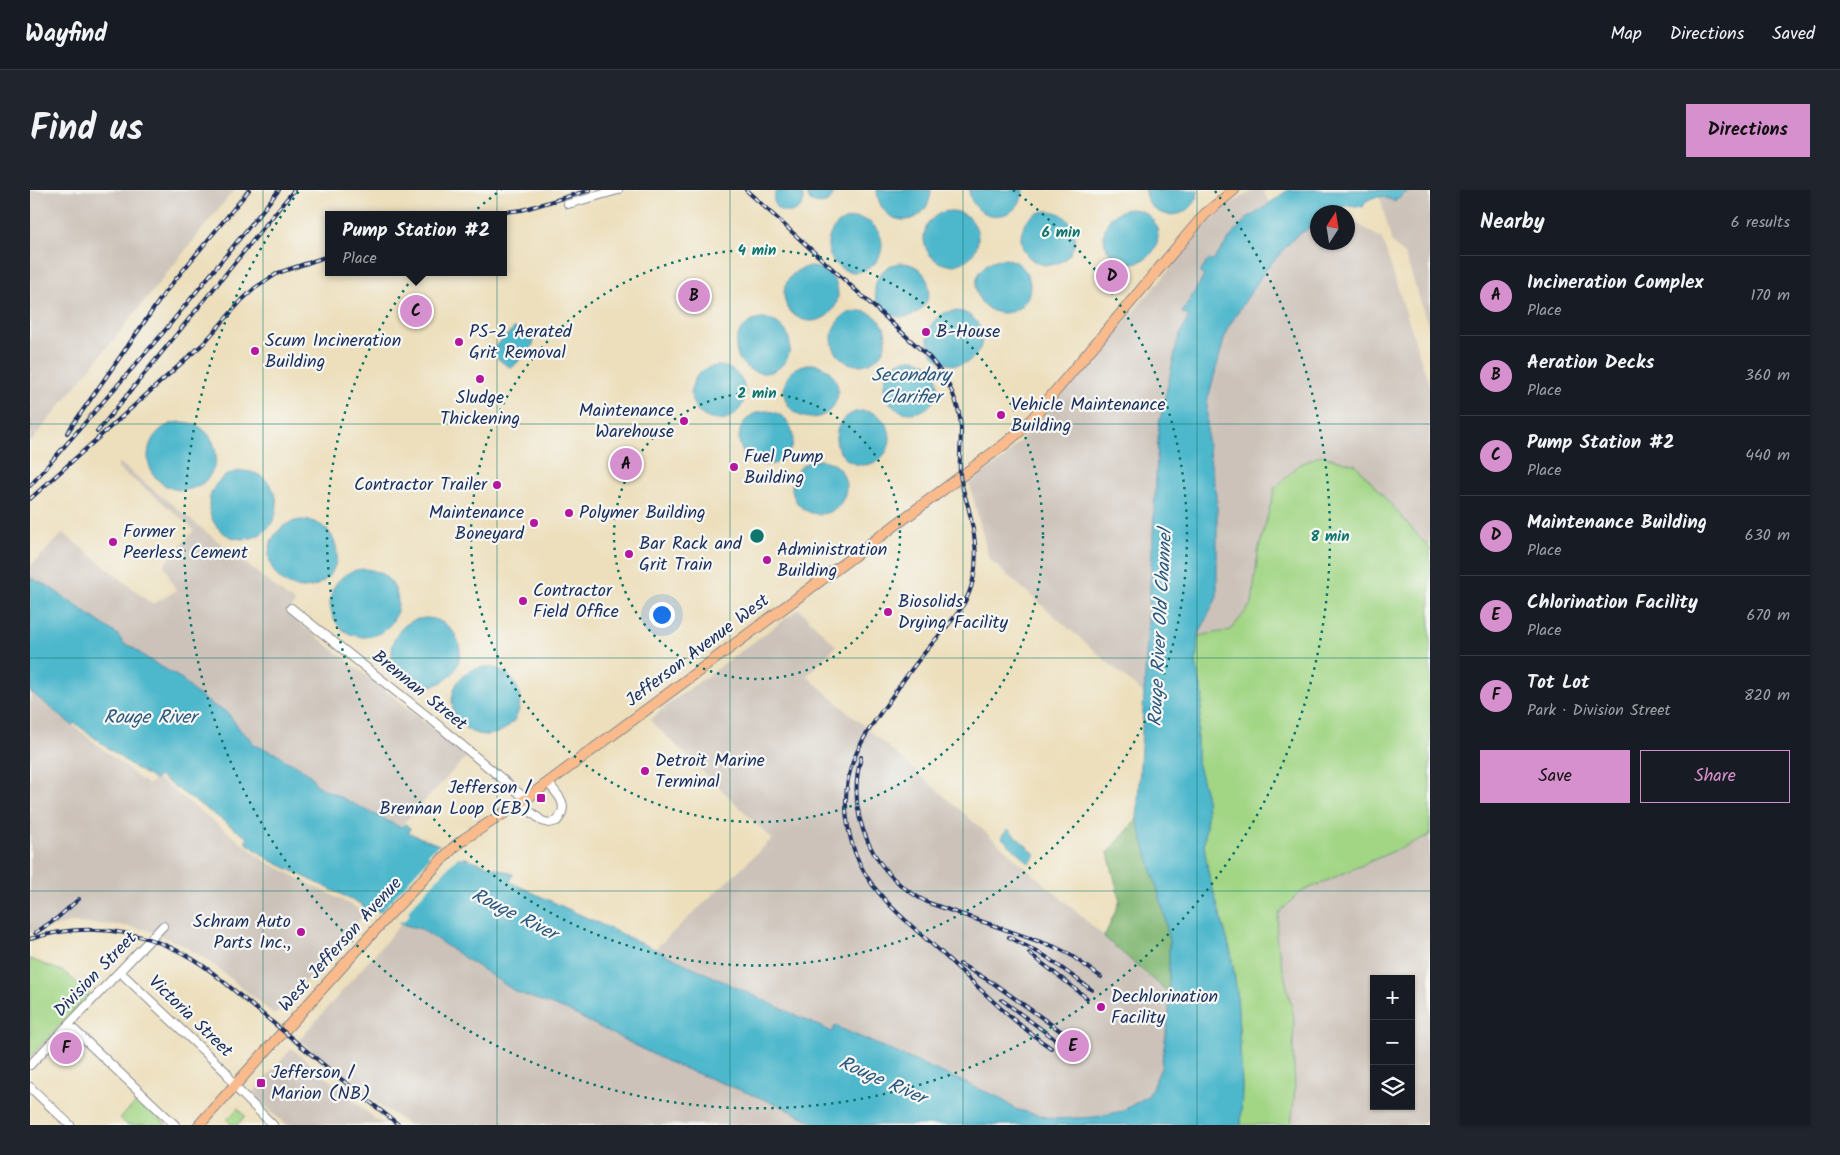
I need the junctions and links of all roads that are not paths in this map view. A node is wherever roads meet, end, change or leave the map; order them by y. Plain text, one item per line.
1 (618, 190) edge
2 (1234, 190) edge
3 (568, 204) dead end
4 (291, 608) dead end
5 (548, 783) junction
6 (523, 801) junction
7 (163, 926) dead end
8 (120, 972) junction
9 (69, 1025) junction
10 (30, 1065) edge
11 (30, 1087) edge
12 (235, 1087) junction
13 (70, 1125) edge
14 (175, 1125) edge
15 (200, 1125) edge
16 (273, 1125) edge

1 - 3 street
2 - 5 main road, Jefferson Avenue West
4 - 6 street, Brennan Street
5 - 6 main road, Jefferson Avenue West
5 - 6 street, Brennan Street
6 - 12 main road, West Jefferson Avenue
7 - 8 street, Division Street
8 - 9 street, Division Street
8 - 12 street, Victoria Street
9 - 10 street, Division Street
9 - 14 street
11 - 13 street
12 - 15 main road, West Jefferson Avenue
12 - 16 street, Victoria Street

